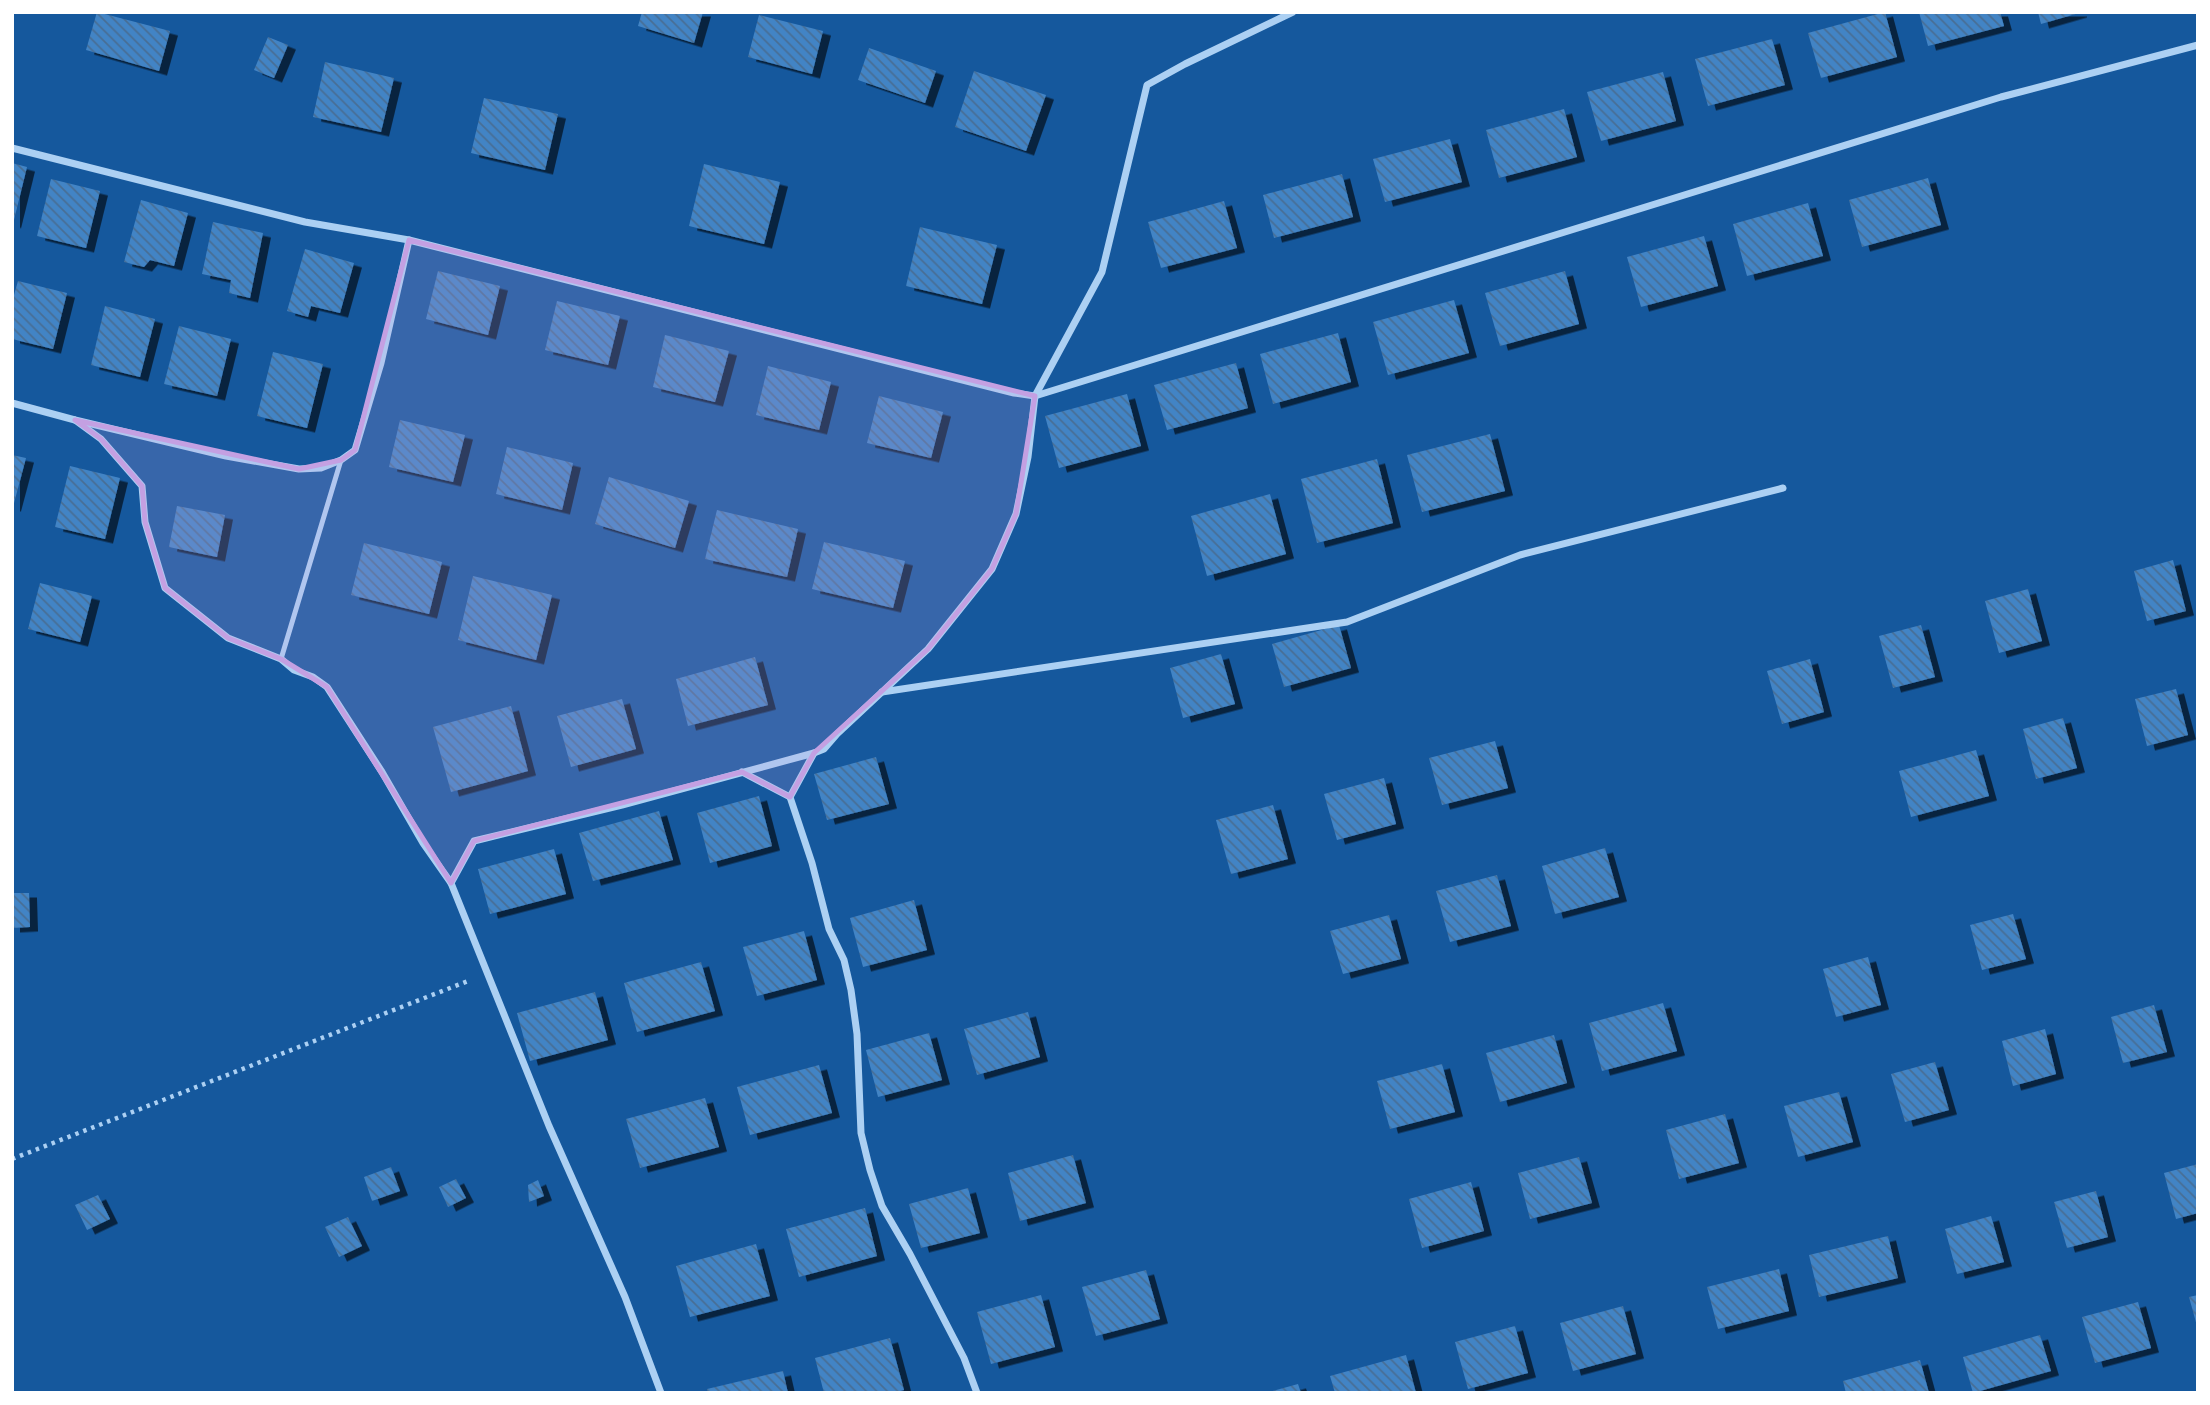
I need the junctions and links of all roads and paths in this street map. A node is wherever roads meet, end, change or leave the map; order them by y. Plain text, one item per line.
1 (1293, 12) edge
2 (2198, 46) edge
3 (12, 148) edge
4 (409, 240) junction
5 (1035, 396) junction
6 (12, 403) edge
7 (75, 420) junction
8 (341, 460) junction
9 (1783, 488) dead end
10 (281, 659) junction
11 (881, 692) junction
12 (814, 753) junction
13 (742, 772) junction
14 (790, 797) junction
15 (451, 883) junction
16 (487, 973) junction
17 (12, 1159) edge
18 (661, 1393) edge
19 (977, 1393) edge

1 - 5 street
2 - 5 street
3 - 4 street
4 - 5 street
4 - 8 street
5 - 11 street
6 - 7 street
7 - 8 street
7 - 10 street
8 - 10 lane
9 - 11 street
10 - 15 street
11 - 12 street
12 - 13 street
12 - 14 street
13 - 14 street
13 - 15 street
14 - 19 street
15 - 16 street
16 - 17 path
16 - 18 street

